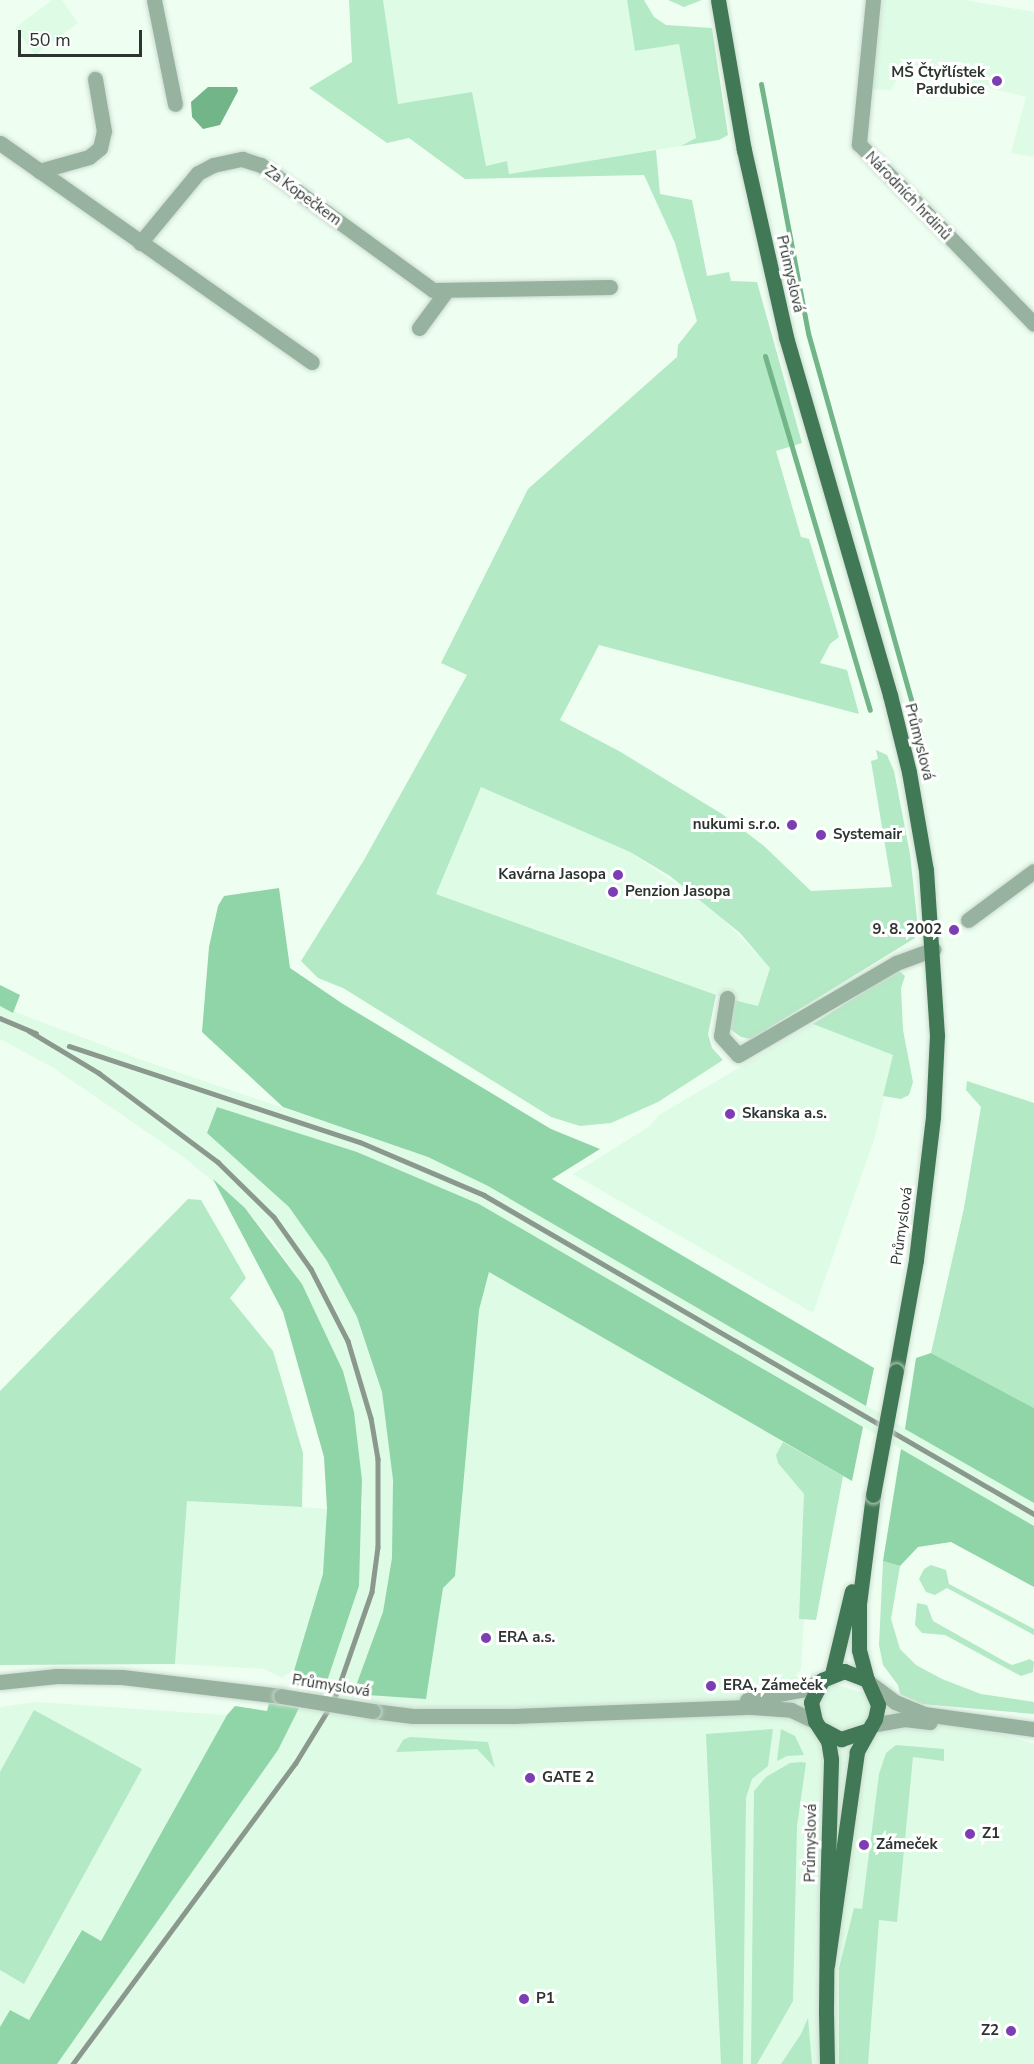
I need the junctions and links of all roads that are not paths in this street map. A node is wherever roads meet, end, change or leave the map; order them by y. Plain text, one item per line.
1 (154, 0) edge
2 (873, 0) edge
3 (719, 4) edge
4 (95, 79) dead end
5 (175, 104) dead end
6 (0, 142) edge
7 (39, 171) junction
8 (140, 243) junction
9 (610, 287) dead end
10 (447, 290) junction
11 (1034, 324) edge
12 (419, 328) dead end
13 (312, 362) dead end
14 (1034, 871) edge
15 (968, 920) dead end
16 (934, 949) junction
17 (727, 998) dead end
18 (873, 1495) junction
19 (827, 1677) junction
20 (0, 1682) edge
21 (869, 1682) junction
22 (657, 1709) junction
23 (971, 1722) junction
24 (817, 1723) junction
25 (869, 1728) junction
26 (1034, 1729) edge
27 (827, 1965) junction
28 (827, 2064) edge

1 - 5 street
2 - 11 street, Národních hrdinů
3 - 16 main road, Průmyslová
4 - 7 street
6 - 7 street
7 - 8 street
8 - 10 street, Za Kopečkem
8 - 13 street
9 - 10 street, Za Kopečkem
10 - 12 street
14 - 15 street
16 - 17 street
16 - 18 main road, Průmyslová, bridge
18 - 19 main road, Průmyslová
18 - 21 main road, Průmyslová
19 - 21 main road, Průmyslová
19 - 22 street, Průmyslová
19 - 24 main road, Průmyslová
20 - 22 street, Průmyslová, bridge
21 - 23 street, Průmyslová
21 - 25 main road, Průmyslová
22 - 24 street, Průmyslová
23 - 25 street, Průmyslová
23 - 26 street, Průmyslová
24 - 25 main road, Průmyslová
24 - 27 main road, Průmyslová
25 - 27 main road, Průmyslová
27 - 28 main road, Průmyslová

